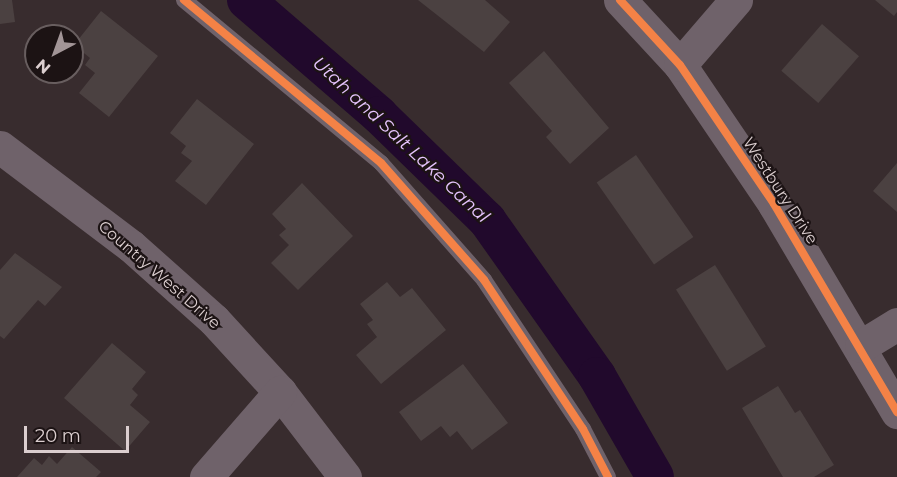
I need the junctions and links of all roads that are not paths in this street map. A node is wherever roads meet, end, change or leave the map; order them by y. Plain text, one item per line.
1 (184, 0) edge
2 (620, 0) edge
3 (736, 0) edge
4 (680, 65) junction
5 (0, 147) edge
6 (897, 324) edge
7 (861, 346) junction
8 (280, 392) junction
9 (897, 412) edge
10 (206, 477) edge
11 (345, 477) edge
12 (608, 477) edge

1 - 12 lane
2 - 4 street, Westbury Drive
3 - 4 street
4 - 7 street, Westbury Drive
5 - 8 street, Country West Drive
6 - 7 street
7 - 9 street, Westbury Drive
8 - 10 street
8 - 11 street, Country West Drive

